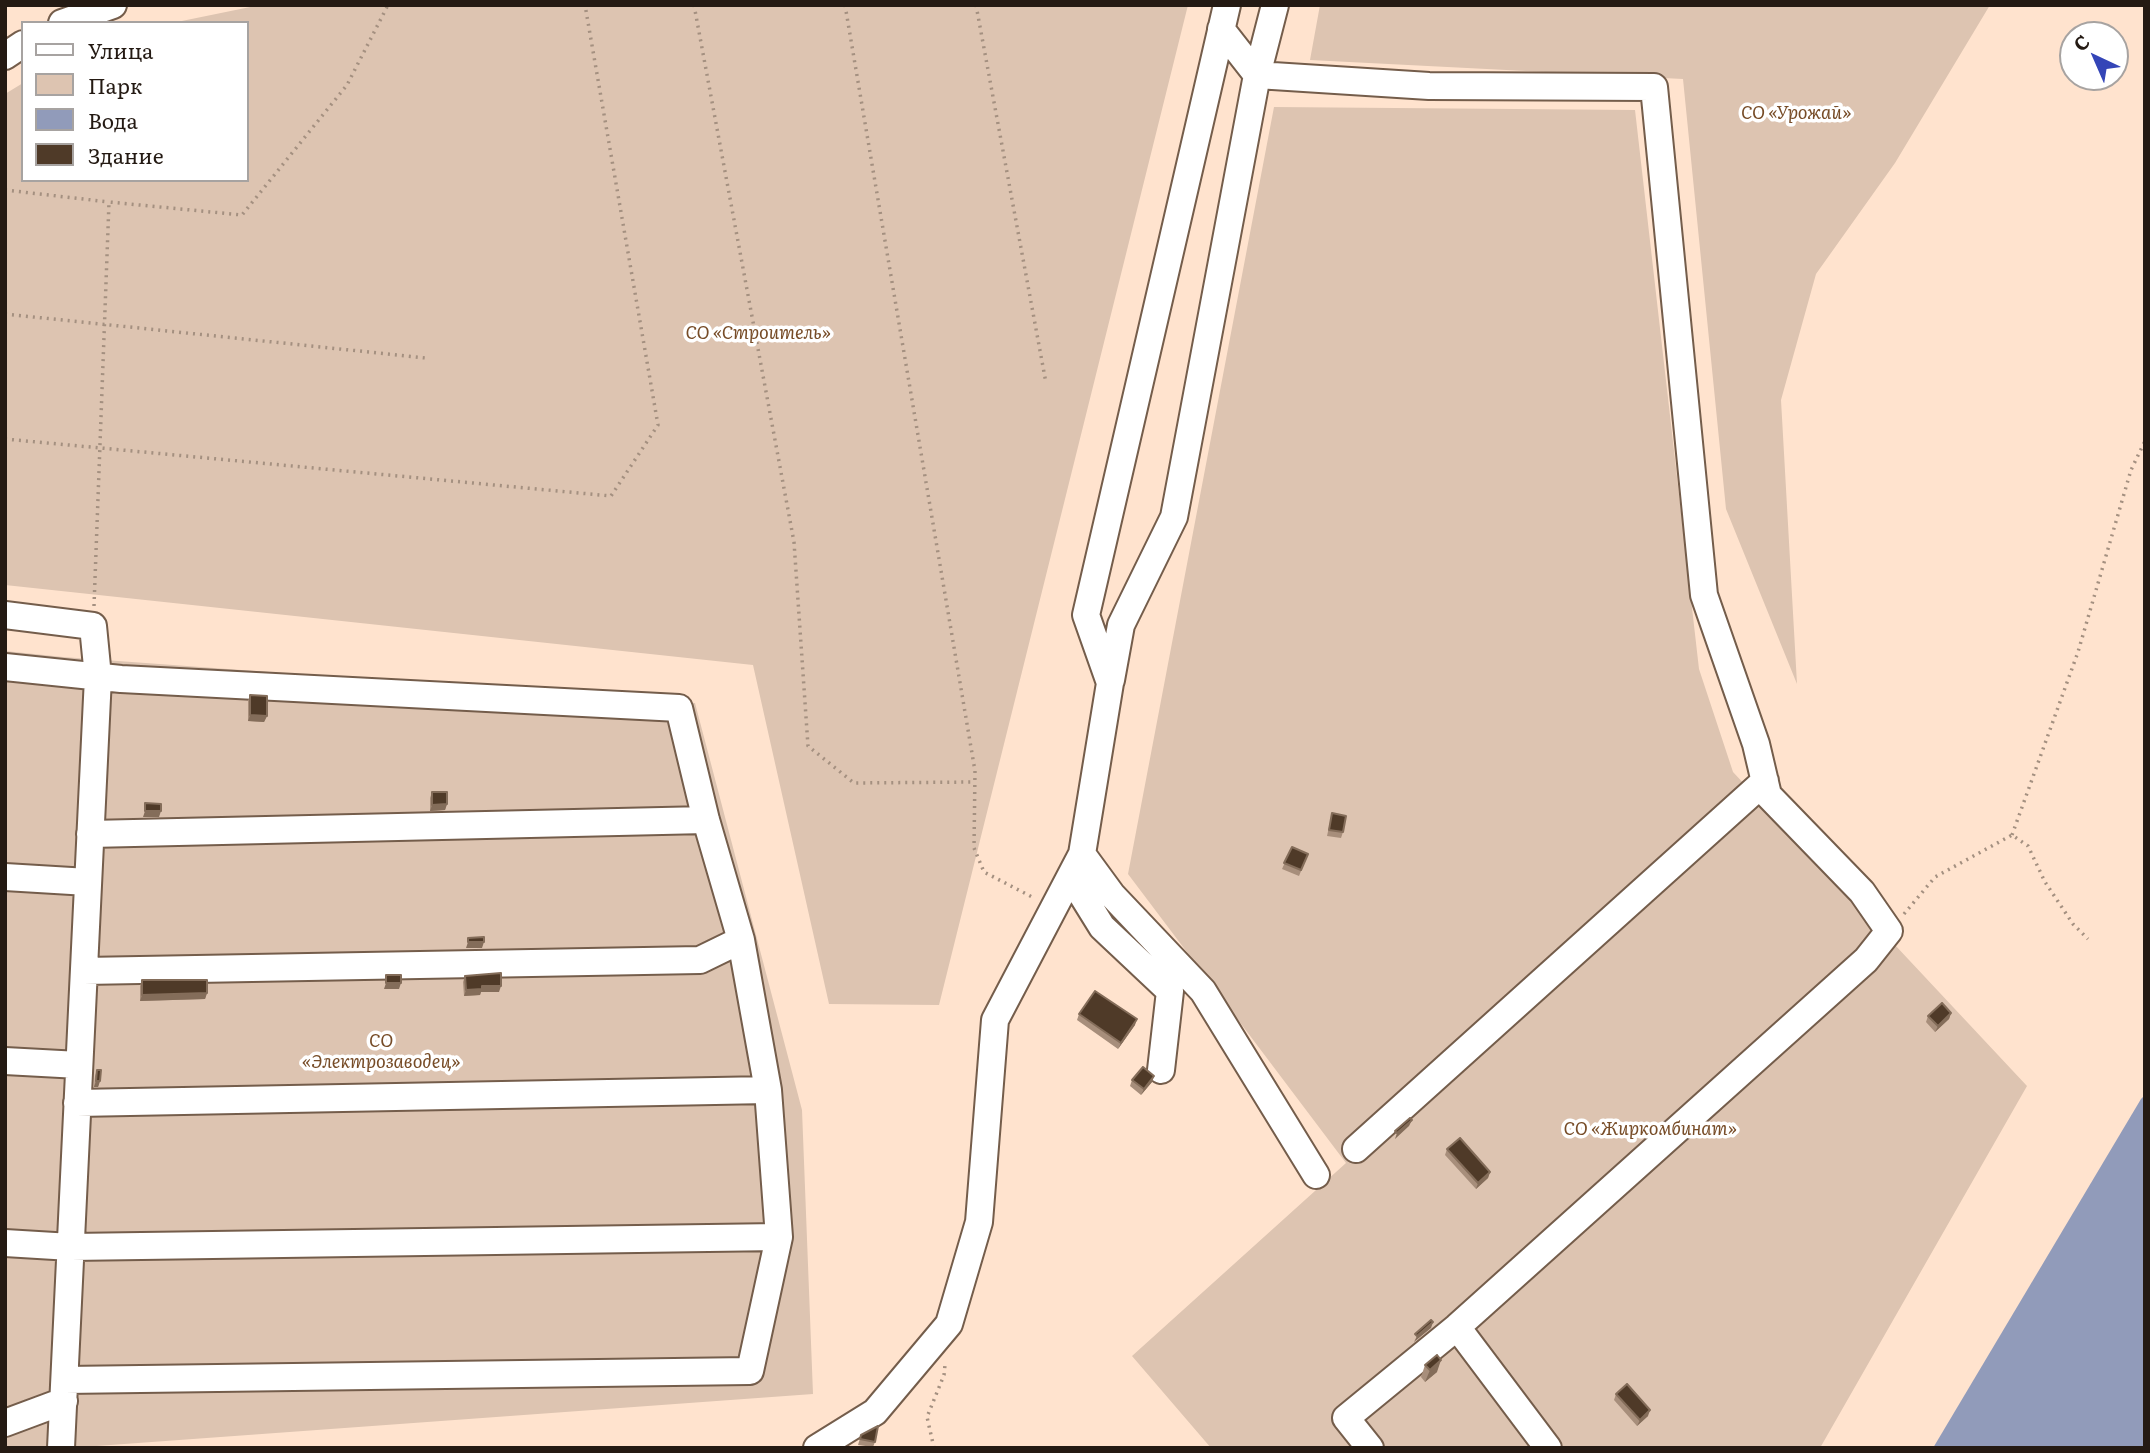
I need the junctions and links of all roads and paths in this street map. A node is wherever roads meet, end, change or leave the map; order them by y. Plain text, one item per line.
1 (113, 5) edge
2 (388, 5) edge
3 (585, 5) edge
4 (694, 5) edge
5 (845, 5) edge
6 (976, 5) edge
7 (1276, 5) edge
8 (1224, 17) edge
9 (68, 21) edge
10 (21, 45) edge
11 (5, 56) edge
12 (1257, 75) junction
13 (5, 190) edge
14 (109, 202) junction
15 (5, 314) edge
16 (104, 325) junction
17 (426, 358) dead end
18 (1045, 383) dead end
19 (5, 439) edge
20 (2145, 441) edge
21 (100, 449) junction
22 (5, 615) edge
23 (93, 626) junction
24 (5, 667) edge
25 (98, 677) junction
26 (1110, 683) junction
27 (1765, 781) junction
28 (975, 782) junction
29 (706, 820) junction
30 (90, 834) junction
31 (2012, 835) junction
32 (1077, 865) junction
33 (5, 877) edge
34 (88, 882) junction
35 (1054, 908) junction
36 (1889, 931) junction
37 (2088, 939) dead end
38 (741, 940) junction
39 (84, 971) junction
40 (5, 1061) edge
41 (79, 1065) junction
42 (1161, 1070) dead end
43 (768, 1090) junction
44 (78, 1103) junction
45 (1356, 1149) dead end
46 (1316, 1175) dead end
47 (779, 1237) junction
48 (5, 1243) edge
49 (71, 1247) junction
50 (1457, 1327) junction
51 (945, 1363) dead end
52 (64, 1391) junction
53 (5, 1423) edge
54 (61, 1448) edge
55 (817, 1448) edge
56 (934, 1448) edge
57 (1370, 1448) edge
58 (1548, 1448) edge

1 - 9 lane
2 - 14 path
3 - 21 path
4 - 28 path
5 - 28 path
6 - 18 path
7 - 12 lane
8 - 12 lane
8 - 26 lane
10 - 11 lane
12 - 26 lane
12 - 27 lane
13 - 14 path
14 - 16 path
15 - 16 path
16 - 17 path
16 - 21 path
19 - 21 path
20 - 31 path
21 - 23 path
22 - 23 lane
23 - 25 lane
24 - 25 lane
25 - 29 lane
25 - 30 lane
26 - 32 lane
27 - 36 lane
27 - 45 lane
28 - 35 path
29 - 30 lane
29 - 38 lane
30 - 34 lane
31 - 36 path
31 - 37 path
32 - 35 lane
32 - 42 lane
32 - 46 lane
33 - 34 lane
34 - 39 lane
35 - 55 lane
36 - 50 lane
38 - 39 lane
38 - 43 lane
39 - 41 lane
40 - 41 lane
41 - 44 lane
43 - 44 lane
43 - 47 lane
44 - 49 lane
47 - 49 lane
47 - 52 lane
48 - 49 lane
49 - 52 lane
50 - 57 lane
50 - 58 lane
51 - 56 path
52 - 53 lane
52 - 54 lane

